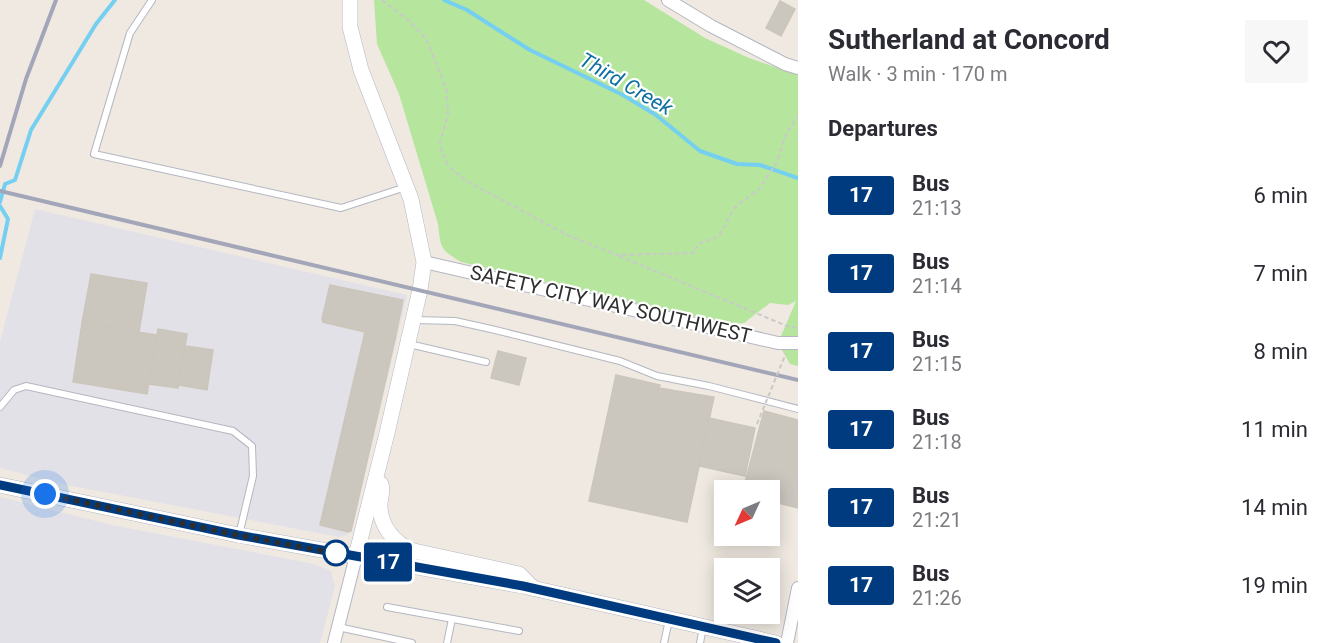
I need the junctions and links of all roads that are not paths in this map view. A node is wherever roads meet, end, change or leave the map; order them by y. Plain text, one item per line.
1 (152, 0) edge
2 (350, 0) edge
3 (668, 0) edge
4 (798, 68) edge
5 (406, 187) junction
6 (424, 262) junction
7 (414, 320) junction
8 (798, 343) edge
9 (408, 344) junction
10 (486, 362) dead end
11 (0, 407) edge
12 (798, 409) edge
13 (378, 470) junction
14 (0, 485) edge
15 (238, 535) junction
16 (356, 556) junction
17 (533, 588) junction
18 (798, 588) edge
19 (387, 606) dead end
20 (452, 619) junction
21 (669, 619) junction
22 (338, 627) junction
23 (703, 627) junction
24 (519, 631) dead end
25 (449, 635) junction
26 (334, 643) edge
27 (412, 643) edge
28 (440, 643) edge
29 (447, 643) edge
30 (664, 643) edge
31 (700, 643) edge
32 (776, 643) edge
33 (787, 643) edge

1 - 5 lane
2 - 5 street
3 - 4 street
5 - 6 street
6 - 7 street
6 - 8 street, SAFETY CITY WAY SOUTHWEST
7 - 9 street
7 - 12 lane
9 - 10 lane
9 - 13 street
11 - 15 lane
13 - 16 street
13 - 17 street
14 - 15 street
15 - 16 street
16 - 17 street
16 - 22 street
17 - 21 street
18 - 33 street
19 - 20 lane
20 - 24 lane
20 - 25 lane
21 - 23 street
21 - 30 lane
22 - 26 street
22 - 27 lane
23 - 31 lane
23 - 32 street
25 - 28 lane
25 - 29 lane

